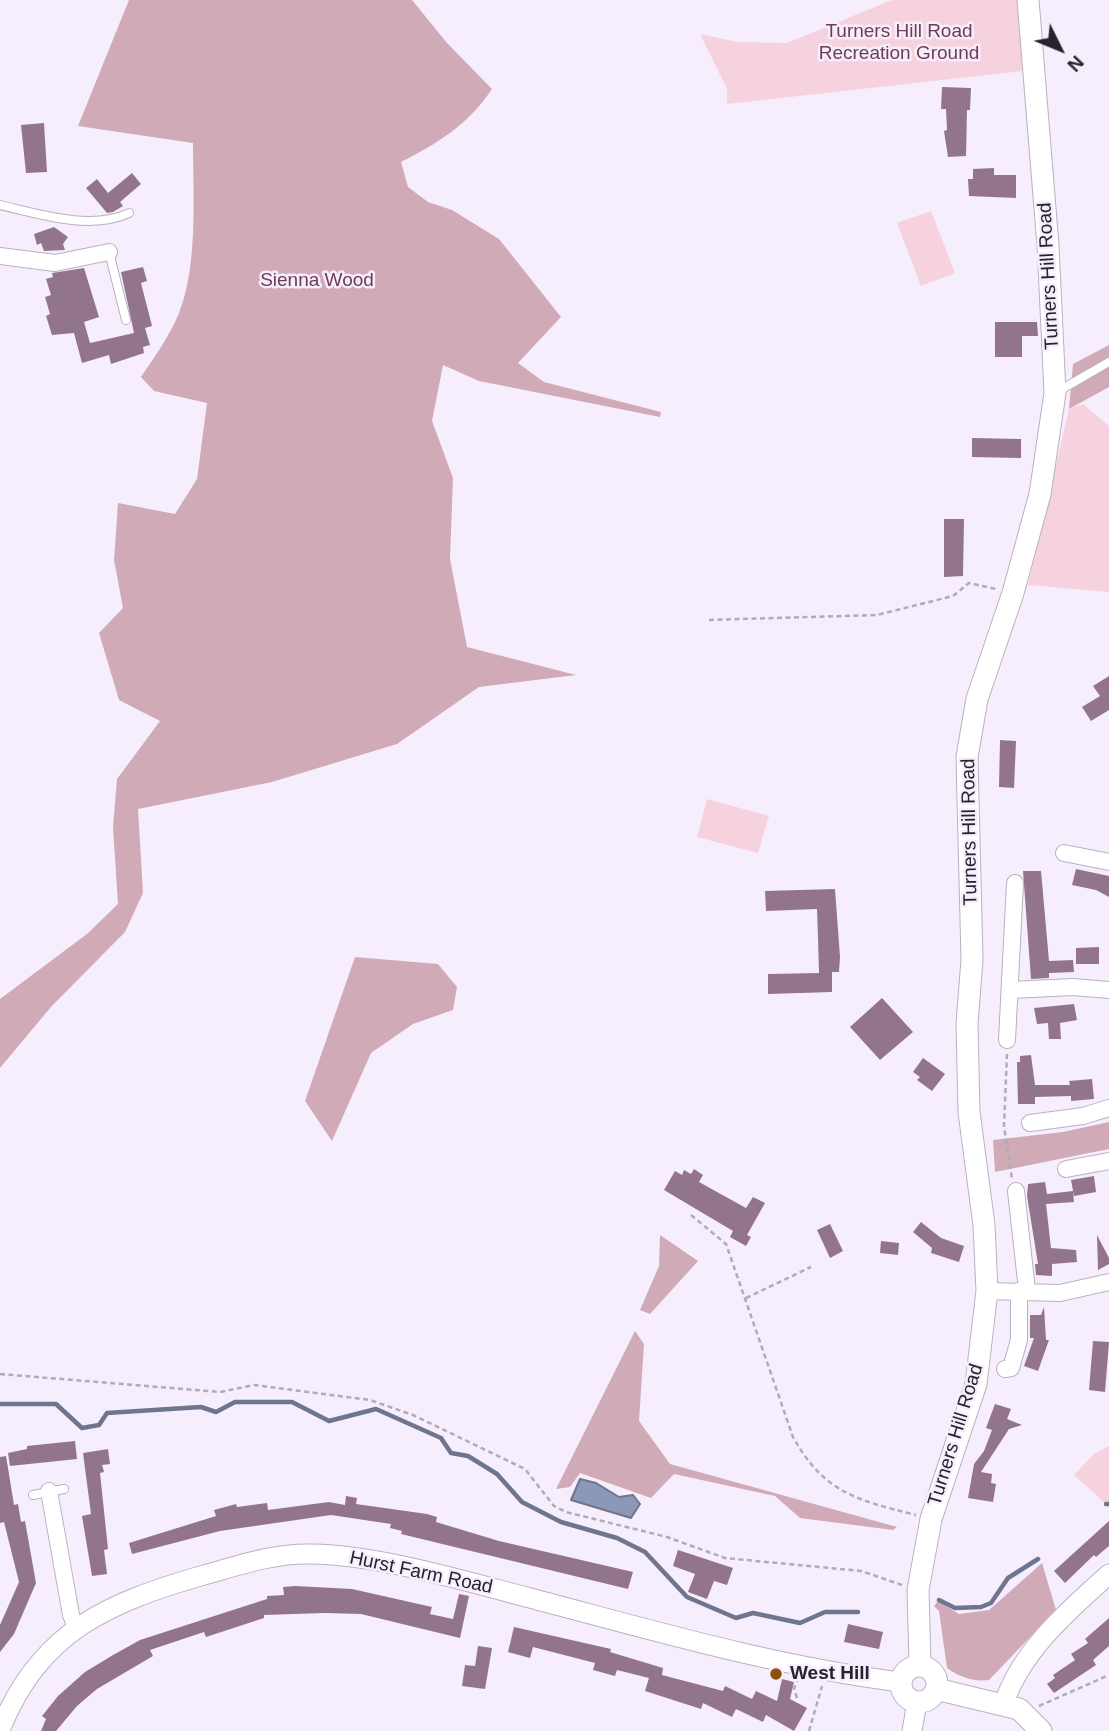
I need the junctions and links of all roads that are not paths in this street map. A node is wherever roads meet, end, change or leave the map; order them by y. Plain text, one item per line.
1 (1028, 0) edge
2 (0, 205) edge
3 (129, 213) dead end
4 (109, 252) joint
5 (0, 256) edge
6 (126, 320) dead end
7 (1109, 362) edge
8 (1055, 393) junction
9 (1064, 853) dead end
10 (1109, 862) edge
11 (1015, 883) dead end
12 (1011, 990) junction
13 (1109, 990) edge
14 (1007, 1040) road end
15 (1109, 1108) edge
16 (1030, 1123) dead end
17 (1109, 1161) edge
18 (1066, 1170) dead end
19 (1016, 1191) dead end
20 (1109, 1282) edge
21 (1023, 1290) junction
22 (987, 1291) junction
23 (1005, 1369) dead end
24 (49, 1492) dead end
25 (1109, 1574) edge
26 (76, 1627) junction
27 (920, 1665) junction
28 (900, 1682) junction
29 (936, 1689) junction
30 (917, 1702) junction
31 (1004, 1703) junction
32 (0, 1730) edge
33 (912, 1731) edge
34 (1041, 1731) edge

1 - 8 main road, Turners Hill Road
2 - 3 lane
4 - 5 street
4 - 6 lane
7 - 8 lane
8 - 22 main road, Turners Hill Road
9 - 10 street
11 - 12 street
12 - 13 street
12 - 14 street
15 - 16 street
17 - 18 street
19 - 21 street
20 - 21 street
21 - 22 street
21 - 23 street
22 - 27 main road, Turners Hill Road
24 - 26 street
25 - 31 street
26 - 28 street, Hurst Farm Road
26 - 32 street, Hurst Farm Road
27 - 28 main road
27 - 29 main road
28 - 30 main road
29 - 30 main road
29 - 31 main road
30 - 33 street
31 - 34 main road

